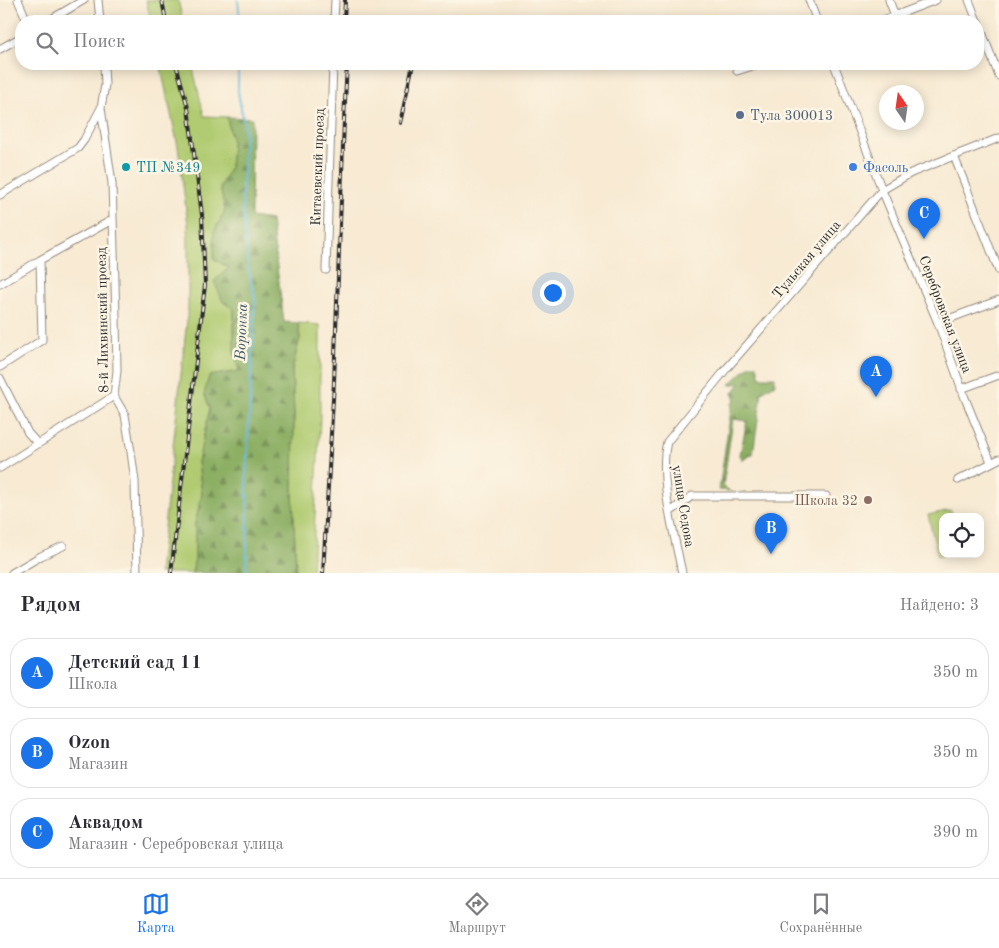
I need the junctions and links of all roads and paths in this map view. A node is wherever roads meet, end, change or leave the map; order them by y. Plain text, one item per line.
1 (18, 0) edge
2 (84, 0) edge
3 (98, 0) edge
4 (335, 0) edge
5 (809, 0) edge
6 (889, 0) edge
7 (936, 0) edge
8 (969, 0) edge
9 (24, 15) edge
10 (58, 15) edge
11 (99, 15) edge
12 (334, 15) edge
13 (815, 15) edge
14 (895, 15) edge
15 (898, 15) edge
16 (975, 15) edge
17 (984, 37) edge
18 (15, 40) edge
19 (0, 49) edge
20 (104, 70) edge
21 (333, 70) edge
22 (739, 70) edge
23 (836, 70) edge
24 (736, 71) dead end
25 (999, 76) edge
26 (101, 108) junction
27 (999, 138) edge
28 (954, 156) junction
29 (882, 190) junction
30 (0, 195) edge
31 (112, 220) junction
32 (40, 260) junction
33 (326, 270) dead end
34 (999, 271) edge
35 (0, 284) edge
36 (999, 300) edge
37 (938, 324) junction
38 (0, 367) edge
39 (999, 375) edge
40 (0, 378) edge
41 (961, 389) junction
42 (114, 396) junction
43 (667, 442) joint
44 (38, 444) junction
45 (999, 459) edge
46 (991, 462) junction
47 (0, 468) edge
48 (958, 480) dead end
49 (826, 496) dead end
50 (670, 512) junction
51 (63, 546) dead end
52 (12, 573) edge
53 (137, 573) edge
54 (682, 573) edge

1 - 9 street
2 - 10 street
3 - 11 street
4 - 12 street
5 - 13 street
6 - 14 street
7 - 15 street
8 - 16 street
17 - 25 street
18 - 19 street
20 - 26 street, 8-й Лихвинский проезд
21 - 33 street, Китаевский проезд
22 - 24 street
23 - 29 street, Серебровская улица
26 - 30 street
26 - 31 street, 8-й Лихвинский проезд
27 - 28 street, Тульская улица
28 - 29 street, Тульская улица
28 - 34 street
29 - 37 street, Серебровская улица
29 - 43 street, Тульская улица
31 - 32 street
31 - 42 street, 8-й Лихвинский проезд
32 - 35 street
32 - 38 street
36 - 37 street
37 - 41 street, Серебровская улица
39 - 41 street
40 - 44 street
41 - 46 street, Серебровская улица
42 - 44 street
42 - 53 street, 8-й Лихвинский проезд
43 - 50 street, улица Седова
44 - 47 street
45 - 46 street
46 - 48 street
49 - 50 street
50 - 54 street, улица Седова
51 - 52 street

